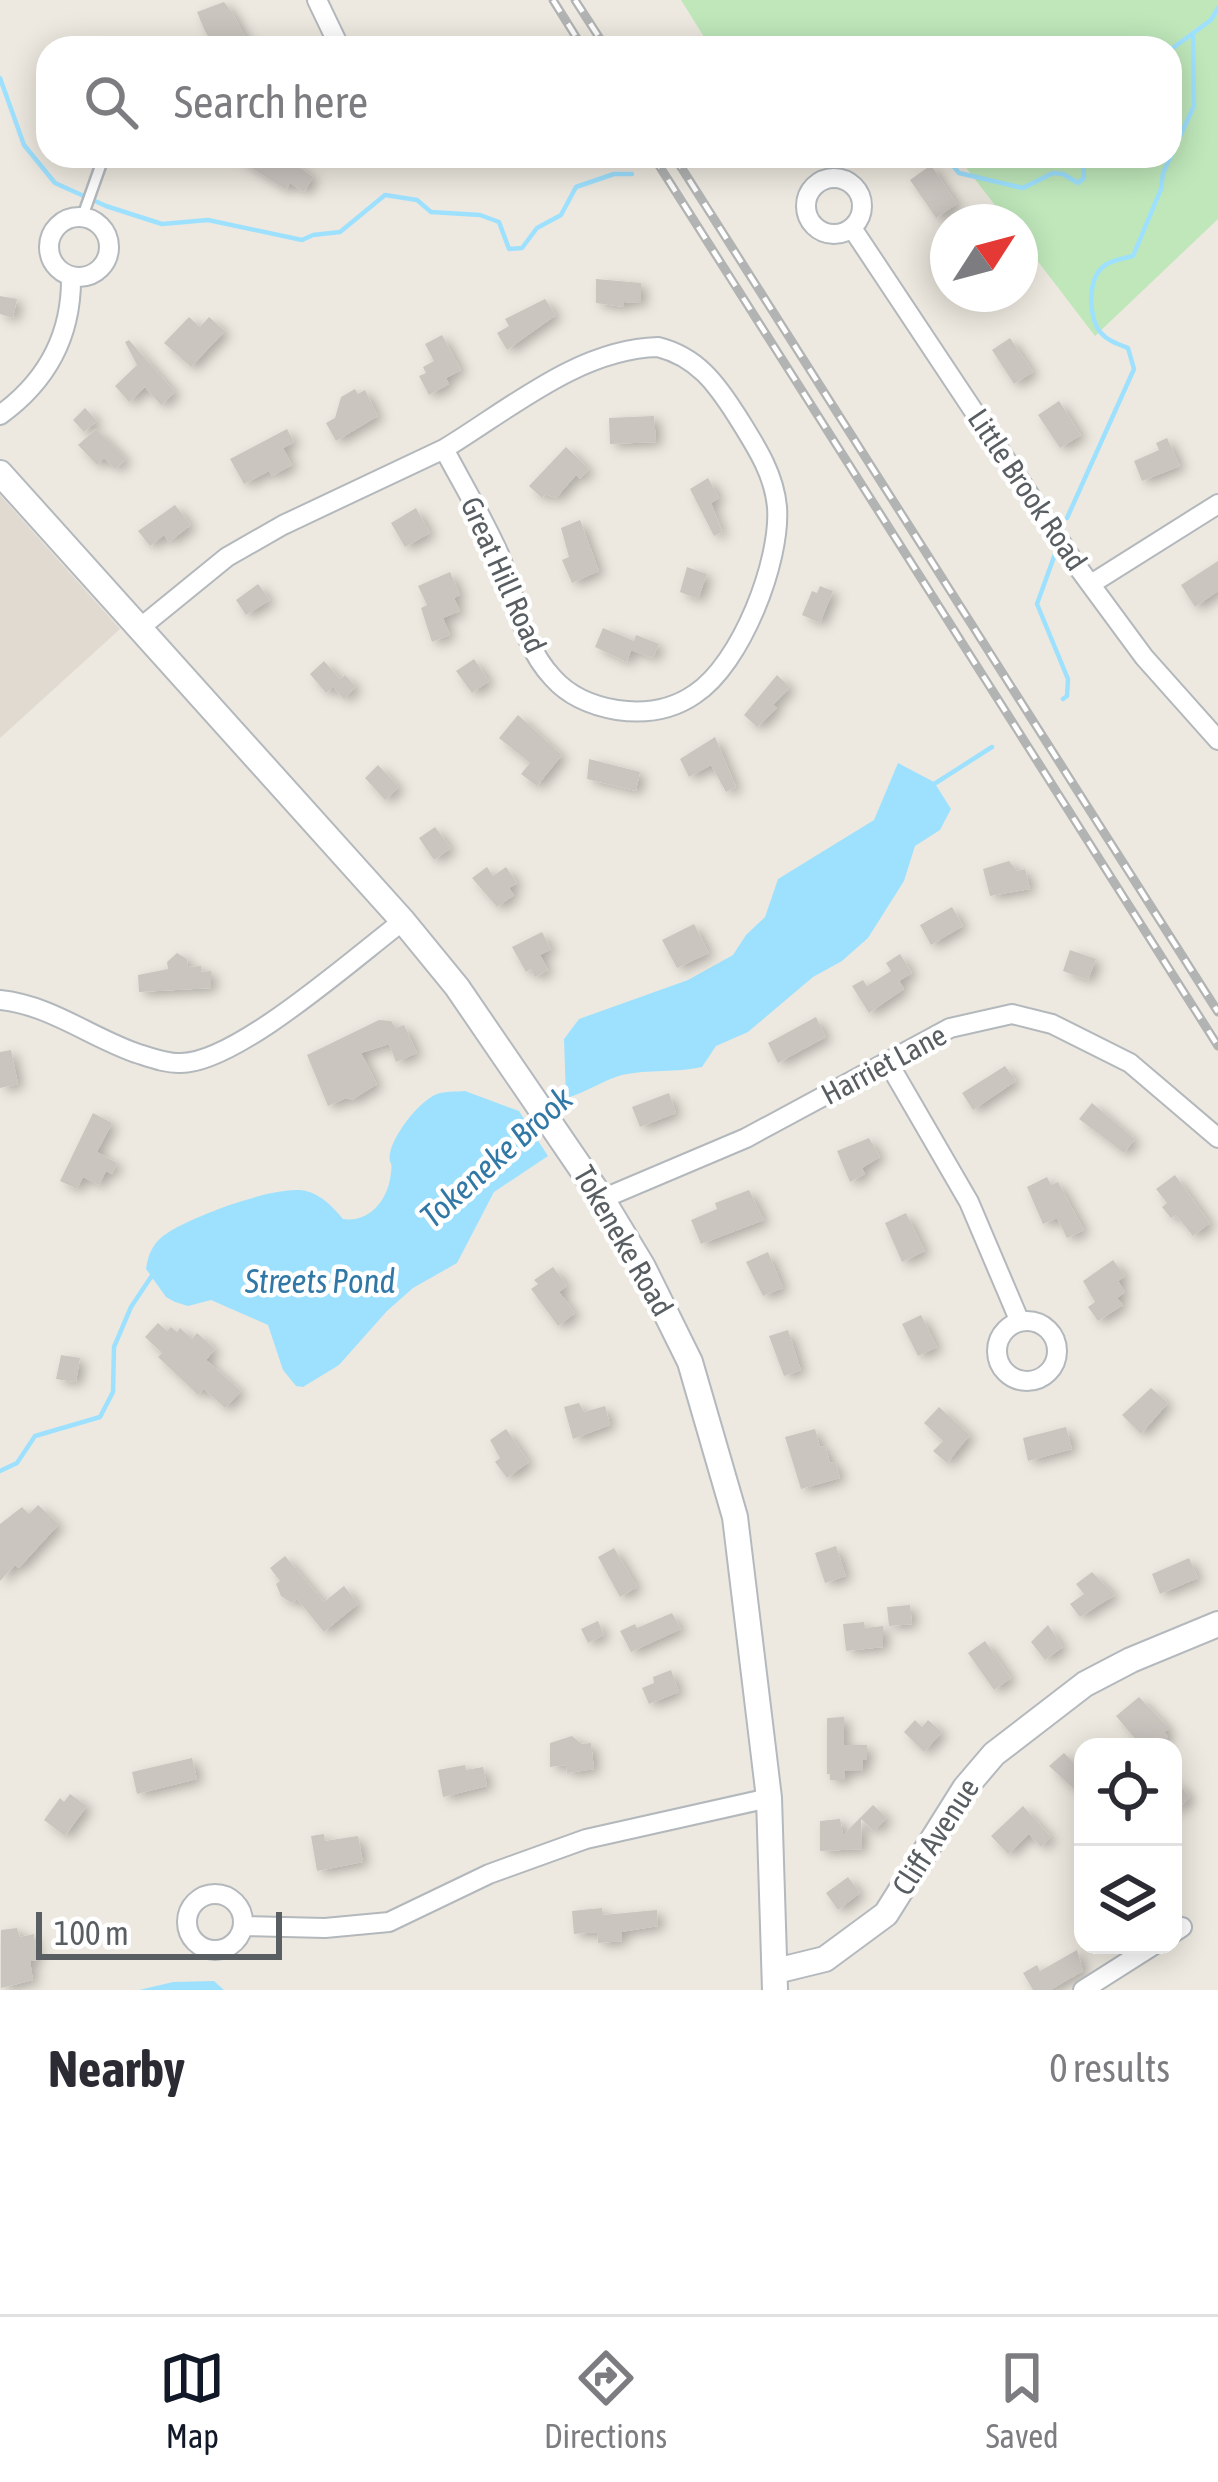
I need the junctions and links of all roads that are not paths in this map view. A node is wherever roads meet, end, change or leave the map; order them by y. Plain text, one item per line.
1 (317, 0) edge
2 (334, 36) edge
3 (100, 168) edge
4 (84, 213) junction
5 (852, 228) dead end
6 (71, 276) junction
7 (0, 415) edge
8 (444, 448) junction
9 (0, 473) edge
10 (1218, 504) edge
11 (1091, 584) junction
12 (141, 627) junction
13 (1218, 740) edge
14 (403, 921) junction
15 (0, 1000) edge
16 (889, 1064) junction
17 (1218, 1138) edge
18 (602, 1199) junction
19 (1020, 1322) dead end
20 (1218, 1624) edge
21 (769, 1798) junction
22 (243, 1926) dead end
23 (1140, 1954) edge
24 (775, 1981) edge
25 (1083, 1990) edge

1 - 2 street
3 - 4 lane
4 - 6 street
4 - 6 street
5 - 11 street, Little Brook Road
6 - 7 street
8 - 8 street, Great Hill Road
8 - 12 street, Great Hill Road
9 - 12 main road, Tokeneke Road
10 - 11 street
11 - 13 street, Little Brook Road
12 - 14 main road, Tokeneke Road
14 - 15 street
14 - 18 main road, Tokeneke Road
16 - 17 street, Harriet Lane
16 - 18 street, Harriet Lane
16 - 19 street
18 - 21 main road, Tokeneke Road
20 - 24 main road, Cliff Avenue
21 - 22 street
21 - 24 main road, Tokeneke Road
23 - 25 street

